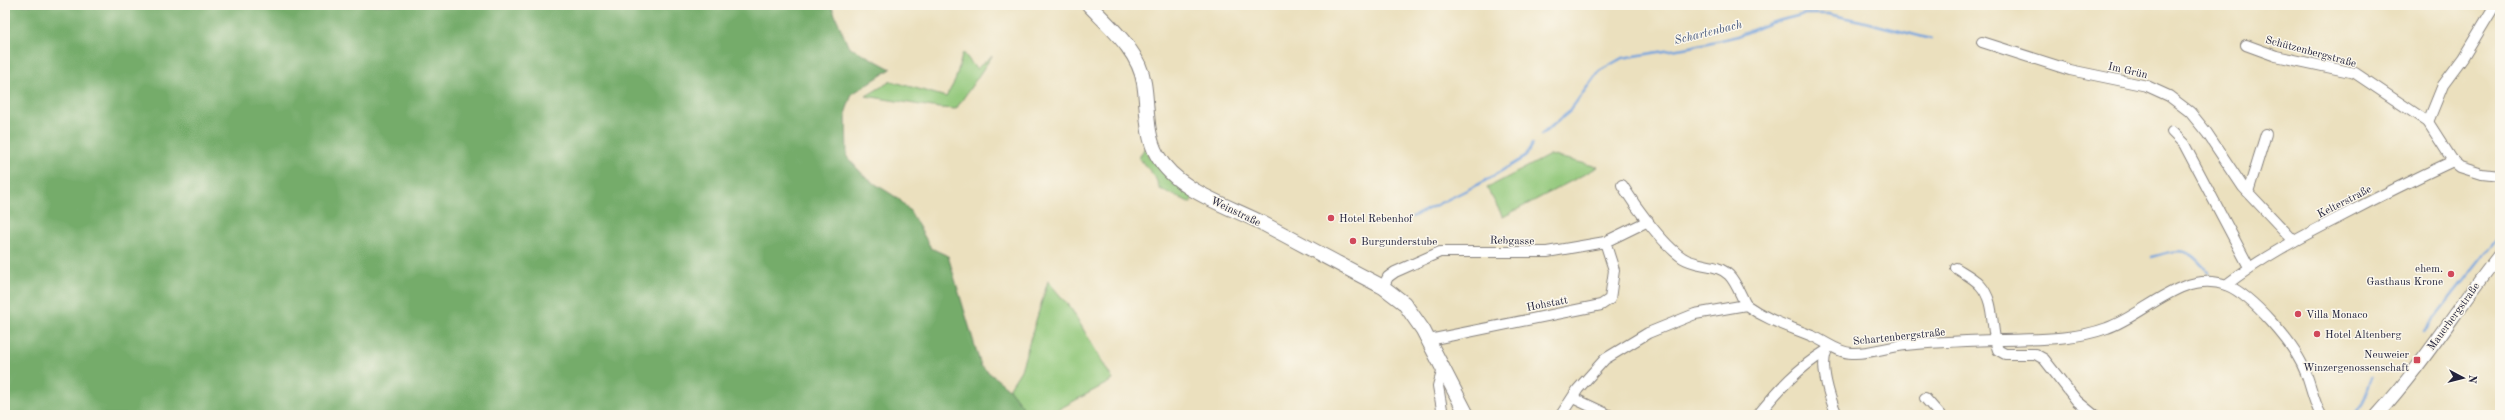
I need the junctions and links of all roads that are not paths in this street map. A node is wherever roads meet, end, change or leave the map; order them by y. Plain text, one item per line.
1 (1090, 5) edge
2 (2495, 5) edge
3 (1982, 42) dead end
4 (2246, 45) dead end
5 (2428, 122) junction
6 (2172, 132) dead end
7 (2266, 134) dead end
8 (2453, 161) junction
9 (2500, 176) edge
10 (1622, 185) dead end
11 (2248, 192) junction
12 (1648, 221) junction
13 (2294, 241) junction
14 (1605, 242) junction
15 (2500, 254) edge
16 (2249, 267) junction
17 (1956, 268) dead end
18 (2226, 285) junction
19 (1382, 287) junction
20 (1746, 305) junction
21 (1429, 340) junction
22 (1994, 340) junction
23 (1828, 348) junction
24 (1443, 369) junction
25 (1572, 398) junction
26 (1925, 398) dead end
27 (1443, 415) edge
28 (1467, 415) edge
29 (1561, 415) edge
30 (1610, 415) edge
31 (1758, 415) edge
32 (1837, 415) edge
33 (1940, 415) edge
34 (2094, 415) edge
35 (2322, 415) edge
36 (2377, 415) edge

1 - 19 main road, Weinstraße
2 - 5 street
3 - 11 street, Im Grün
4 - 5 street, Schützenbergstraße
5 - 8 street, Schützenbergstraße
6 - 16 street
7 - 11 street
8 - 9 street, Schützenbergstraße
8 - 13 street, Kelterstraße
10 - 12 street, Schartenbergstraße
11 - 13 street, Im Grün
12 - 14 street, Rebgasse
12 - 20 street, Schartenbergstraße
13 - 16 street, Kelterstraße
14 - 19 street, Rebgasse
14 - 21 street, Hohstatt
15 - 36 street, Mauerbergstraße
16 - 18 street, Kelterstraße
17 - 22 street
18 - 22 street, Schartenbergstraße
18 - 35 street
19 - 21 main road, Weinstraße
20 - 23 street, Schartenbergstraße
20 - 25 street
21 - 24 main road, Weinstraße
22 - 23 street, Schartenbergstraße
22 - 34 street
23 - 31 street
23 - 32 street
24 - 27 street
24 - 28 main road, Weinstraße
25 - 29 street
25 - 30 street
26 - 33 street

